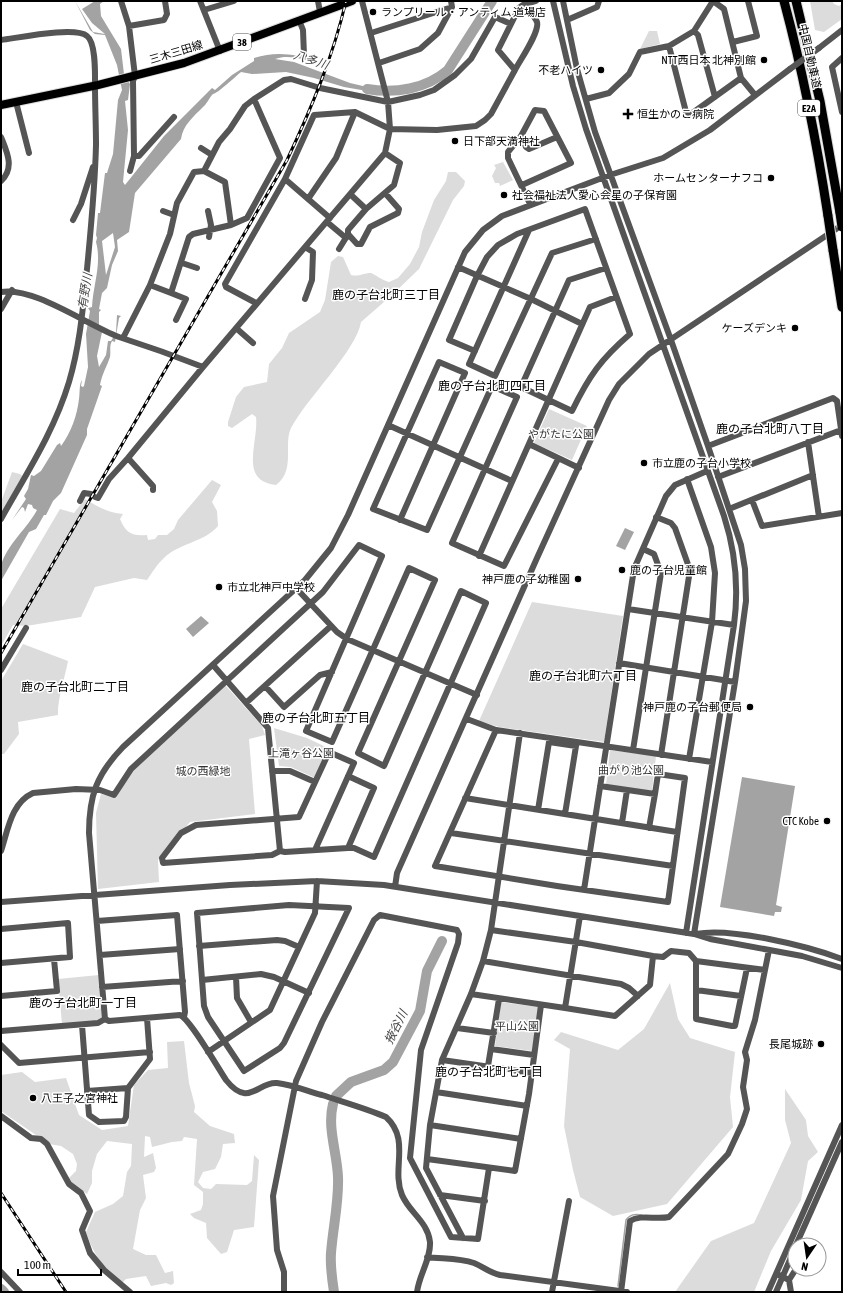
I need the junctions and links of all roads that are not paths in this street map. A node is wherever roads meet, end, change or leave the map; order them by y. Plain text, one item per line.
1 (121, 1) edge
2 (165, 1) edge
3 (200, 1) edge
4 (234, 1) edge
5 (318, 1) edge
6 (352, 1) edge
7 (362, 1) edge
8 (536, 1) edge
9 (553, 1) edge
10 (563, 1) edge
11 (599, 1) edge
12 (713, 1) edge
13 (748, 1) edge
14 (784, 1) edge
15 (796, 1) edge
16 (452, 4) edge
17 (523, 5) junction
18 (204, 10) junction
19 (320, 12) junction
20 (298, 20) junction
21 (567, 20) junction
22 (511, 24) junction
23 (130, 26) junction
24 (842, 30) edge
25 (694, 31) junction
26 (371, 33) junction
27 (1, 40) edge
28 (733, 42) junction
29 (669, 46) junction
30 (220, 50) junction
31 (304, 55) dead end
32 (842, 58) edge
33 (378, 63) junction
34 (515, 70) junction
35 (133, 77) junction
36 (741, 78) junction
37 (96, 85) junction
38 (840, 92) edge
39 (755, 95) junction
40 (715, 97) junction
41 (254, 99) junction
42 (388, 100) junction
43 (586, 100) junction
44 (1, 102) edge
45 (16, 102) junction
46 (355, 112) junction
47 (842, 112) edge
48 (174, 117) dead end
49 (390, 129) junction
50 (521, 136) junction
51 (1, 137) edge
52 (557, 137) junction
53 (201, 148) dead end
54 (29, 153) dead end
55 (385, 153) junction
56 (212, 155) junction
57 (134, 156) junction
58 (95, 164) junction
59 (204, 170) junction
60 (130, 171) dead end
61 (610, 175) junction
62 (604, 178) junction
63 (285, 179) junction
64 (1, 181) edge
65 (522, 185) junction
66 (385, 193) junction
67 (350, 194) junction
68 (308, 199) junction
69 (530, 204) junction
70 (366, 209) junction
71 (163, 211) dead end
72 (208, 211) dead end
73 (174, 214) junction
74 (72, 220) dead end
75 (328, 220) junction
76 (232, 225) junction
77 (842, 226) edge
78 (529, 230) junction
79 (210, 234) junction
80 (347, 236) junction
81 (596, 239) junction
82 (305, 247) junction
83 (339, 249) dead end
84 (182, 263) junction
85 (458, 267) junction
86 (197, 268) dead end
87 (606, 268) junction
88 (477, 276) junction
89 (150, 286) junction
90 (504, 287) junction
91 (12, 290) junction
92 (1, 292) edge
93 (171, 293) junction
94 (616, 297) junction
95 (305, 299) dead end
96 (531, 299) junction
97 (256, 303) junction
98 (842, 307) edge
99 (1, 309) edge
100 (555, 311) junction
101 (176, 320) dead end
102 (83, 321) junction
103 (582, 324) junction
104 (236, 328) junction
105 (122, 337) junction
106 (671, 340) junction
107 (250, 342) dead end
108 (664, 345) junction
109 (475, 351) junction
110 (203, 367) junction
111 (548, 399) junction
112 (388, 426) junction
113 (842, 433) edge
114 (407, 435) junction
115 (808, 442) junction
116 (529, 444) junction
117 (432, 446) junction
118 (708, 446) junction
119 (128, 458) junction
120 (458, 458) junction
121 (558, 459) junction
122 (579, 468) junction
123 (485, 469) junction
124 (707, 471) junction
125 (813, 475) junction
126 (718, 477) junction
127 (687, 480) junction
128 (512, 481) junction
129 (153, 490) dead end
130 (752, 500) junction
131 (80, 501) dead end
132 (730, 509) junction
133 (842, 513) edge
134 (656, 517) junction
135 (819, 517) junction
136 (1, 519) edge
137 (400, 520) junction
138 (643, 549) junction
139 (479, 556) junction
140 (296, 588) junction
141 (310, 604) junction
142 (628, 609) junction
143 (655, 613) junction
144 (682, 618) junction
145 (712, 622) junction
146 (331, 626) junction
147 (734, 626) junction
148 (26, 628) dead end
149 (347, 639) junction
150 (374, 650) junction
151 (399, 662) junction
152 (619, 663) junction
153 (213, 665) junction
154 (646, 666) junction
155 (1, 670) edge
156 (674, 671) junction
157 (332, 672) junction
158 (425, 673) junction
159 (702, 675) junction
160 (725, 680) junction
161 (227, 681) junction
162 (735, 682) junction
163 (451, 685) junction
164 (266, 686) junction
165 (477, 695) junction
166 (247, 702) junction
167 (467, 719) junction
168 (496, 730) junction
169 (520, 734) junction
170 (606, 746) junction
171 (633, 750) junction
172 (661, 755) junction
173 (689, 759) junction
174 (712, 762) junction
175 (272, 771) junction
176 (348, 776) junction
177 (315, 782) junction
178 (600, 786) junction
179 (93, 790) junction
180 (627, 790) junction
181 (655, 794) junction
182 (466, 798) junction
183 (509, 805) junction
184 (538, 810) junction
185 (565, 814) junction
186 (276, 819) junction
187 (596, 819) junction
188 (622, 823) junction
189 (649, 828) junction
190 (677, 832) junction
191 (450, 833) junction
192 (504, 841) junction
193 (348, 848) junction
194 (315, 850) junction
195 (1, 851) edge
196 (280, 851) junction
197 (590, 854) junction
198 (673, 866) junction
199 (499, 876) junction
200 (317, 881) junction
201 (395, 887) junction
202 (584, 890) junction
203 (95, 895) junction
204 (1, 902) edge
205 (495, 903) junction
206 (315, 905) junction
207 (580, 916) junction
208 (97, 921) junction
209 (1, 929) edge
210 (491, 930) junction
211 (686, 933) junction
212 (694, 934) junction
213 (576, 942) junction
214 (199, 946) junction
215 (299, 948) junction
216 (180, 949) junction
217 (769, 950) junction
218 (100, 955) junction
219 (654, 956) junction
220 (54, 958) junction
221 (842, 959) edge
222 (483, 961) junction
223 (696, 961) junction
224 (1, 963) edge
225 (747, 968) junction
226 (842, 968) edge
227 (765, 970) junction
228 (571, 975) junction
229 (236, 977) junction
230 (202, 980) junction
231 (183, 981) junction
232 (283, 982) junction
233 (102, 987) junction
234 (696, 990) junction
235 (308, 993) junction
236 (471, 994) junction
237 (1, 996) edge
238 (638, 996) junction
239 (741, 996) junction
240 (499, 999) junction
241 (541, 1005) junction
242 (565, 1008) junction
243 (184, 1017) junction
244 (148, 1018) junction
245 (105, 1020) junction
246 (251, 1022) junction
247 (82, 1025) junction
248 (457, 1028) junction
249 (1, 1031) edge
250 (494, 1033) junction
251 (224, 1041) junction
252 (1, 1045) edge
253 (491, 1049) junction
254 (150, 1052) junction
255 (208, 1052) junction
256 (534, 1055) junction
257 (85, 1057) junction
258 (442, 1060) junction
259 (488, 1066) junction
260 (532, 1073) junction
261 (295, 1086) junction
262 (128, 1088) junction
263 (87, 1090) junction
264 (436, 1092) junction
265 (527, 1106) junction
266 (1, 1116) edge
267 (430, 1125) junction
268 (842, 1125) edge
269 (521, 1139) junction
270 (842, 1142) edge
271 (427, 1159) junction
272 (489, 1168) junction
273 (440, 1195) junction
274 (484, 1201) junction
275 (569, 1201) dead end
276 (800, 1237) edge
277 (463, 1238) junction
278 (427, 1257) junction
279 (787, 1261) edge
280 (1, 1272) edge
281 (779, 1275) junction
282 (791, 1277) edge
283 (789, 1280) junction
284 (553, 1282) junction
285 (20, 1292) edge
286 (130, 1292) edge
287 (284, 1292) edge
288 (417, 1292) edge
289 (552, 1292) edge
290 (623, 1292) edge
291 (768, 1292) edge
292 (776, 1292) edge
293 (791, 1292) edge

1 - 23 street
2 - 23 street
3 - 18 street
4 - 18 street
5 - 19 street
6 - 19 main road, 三木三田線 / 38
7 - 26 street
8 - 17 street
9 - 62 street
10 - 21 street
11 - 21 street
12 - 25 street
12 - 28 street
13 - 28 street
14 - 98 highway, 中国自動車道 / E2A, bridge
15 - 77 highway, 中国自動車道 / E2A, bridge
16 - 26 street
16 - 33 street
17 - 22 street
17 - 34 street
18 - 30 street
19 - 20 main road, 三木三田線 / 38
20 - 30 main road, 三木三田線 / 38
20 - 31 street
21 - 43 street
22 - 34 street
22 - 42 street
23 - 35 street
24 - 39 street, bridge
25 - 29 street
25 - 40 street
26 - 33 street
27 - 37 street
28 - 36 street
29 - 40 street
29 - 43 street
30 - 35 main road, 三木三田線 / 38
32 - 38 street
33 - 42 street
34 - 49 street
35 - 37 main road, 三木三田線 / 38
35 - 57 street
36 - 39 street
36 - 40 street
37 - 45 main road, 三木三田線 / 38
37 - 58 street
38 - 47 street
39 - 61 street
41 - 42 street
41 - 56 street
41 - 76 street
42 - 49 street
43 - 61 street
44 - 45 main road, 三木三田線 / 38
45 - 54 street
46 - 49 street
46 - 63 street
46 - 68 street
48 - 57 street
49 - 55 street
50 - 52 street
50 - 52 street
50 - 65 street
51 - 64 street
52 - 65 street
53 - 56 street
55 - 66 street
55 - 67 street
56 - 59 street
57 - 60 street
58 - 74 street
58 - 102 street
59 - 73 street
59 - 76 street
61 - 62 street
61 - 106 street
62 - 69 street
62 - 108 street
63 - 68 street
63 - 97 street
65 - 69 street
66 - 70 street
66 - 80 street
67 - 70 street
67 - 75 street
68 - 75 street
69 - 85 street
70 - 80 street
71 - 73 street
72 - 79 street
73 - 89 street
75 - 80 street
75 - 82 street
76 - 79 street
77 - 106 street
78 - 81 street
78 - 88 street
78 - 90 street
79 - 84 street
80 - 83 street
81 - 87 street
81 - 96 street
82 - 95 street
82 - 97 street
84 - 86 street
84 - 93 street
85 - 88 street
85 - 112 street
87 - 94 street
87 - 100 street
88 - 90 street
88 - 109 street
89 - 93 street
89 - 105 street
90 - 96 street
90 - 109 street
91 - 92 street
91 - 99 street
91 - 102 street
93 - 101 street
94 - 103 street
94 - 111 street
96 - 100 street
96 - 109 street
97 - 104 street
100 - 103 street
100 - 111 street
102 - 105 street
102 - 136 street
103 - 111 street
104 - 107 street
104 - 110 street
105 - 110 street
106 - 108 street
106 - 118 street
108 - 122 street
108 - 124 street
110 - 119 street
111 - 116 street
112 - 114 street
112 - 140 street
113 - 115 street
113 - 118 street
114 - 117 street
114 - 117 street
114 - 137 street
115 - 125 street
115 - 126 street
116 - 121 street
116 - 128 street
117 - 120 street
117 - 137 street
118 - 126 street
119 - 129 street
119 - 131 street
120 - 123 street
120 - 123 street
120 - 137 street
121 - 122 street
121 - 139 street
122 - 165 street
123 - 128 street
123 - 139 street
124 - 127 street
124 - 147 street
125 - 130 street
125 - 135 street
126 - 132 street
127 - 134 street
127 - 145 street
128 - 139 street
130 - 132 street
130 - 135 street
132 - 162 street
133 - 135 street
134 - 138 street
134 - 144 street
138 - 142 street
138 - 143 street
140 - 141 street
140 - 153 street
141 - 146 street
141 - 149 street
141 - 161 street
142 - 143 street
142 - 152 street
143 - 144 street
143 - 154 street
144 - 145 street
144 - 156 street
145 - 147 street
145 - 159 street
146 - 149 street
146 - 164 street
147 - 160 street
148 - 155 street
149 - 150 street
149 - 157 street
150 - 151 street
150 - 151 street
150 - 157 street
151 - 158 street
151 - 158 street
152 - 154 street
152 - 170 street
153 - 161 street
153 - 179 street
154 - 156 street
154 - 171 street
156 - 159 street
156 - 172 street
157 - 164 street
158 - 163 street
158 - 163 street
159 - 160 street
159 - 173 street
160 - 162 street
160 - 174 street
161 - 166 street
161 - 179 street
162 - 212 street
163 - 165 street
163 - 193 street
164 - 166 street
165 - 167 street
166 - 175 street
167 - 168 street
167 - 201 street
168 - 169 street
168 - 182 street
169 - 170 street
169 - 183 street
170 - 171 street
170 - 178 street
171 - 172 street
172 - 173 street
173 - 174 street
174 - 211 street
175 - 177 street
175 - 186 street
176 - 177 street
176 - 193 street
176 - 194 street
177 - 186 street
178 - 180 street
178 - 187 street
179 - 195 street
179 - 203 street
180 - 181 street
180 - 188 street
181 - 189 street
181 - 190 street
182 - 183 street
182 - 191 street
183 - 184 street
183 - 192 street
184 - 185 street
184 - 185 street
185 - 187 street
186 - 196 street
186 - 196 street
187 - 188 street
187 - 197 street
188 - 189 street
189 - 190 street
190 - 198 street
191 - 192 street
191 - 199 street
192 - 197 street
192 - 199 street
193 - 194 street
194 - 196 street
197 - 198 street
197 - 202 street
198 - 202 street
199 - 202 street
199 - 205 street
200 - 201 street
200 - 203 street
200 - 206 street
201 - 205 street
203 - 204 street
203 - 208 street
205 - 207 street
205 - 210 street
206 - 214 street
206 - 215 street
206 - 235 street
207 - 211 street
207 - 213 street
208 - 216 street
208 - 218 street
209 - 220 street
210 - 213 street
210 - 222 street
211 - 212 street
212 - 217 street
212 - 221 street
213 - 219 street
213 - 228 street
214 - 215 street
214 - 230 street
215 - 232 street
216 - 218 street
216 - 231 street
217 - 226 street
217 - 227 street
218 - 233 street
219 - 223 street
219 - 238 street
220 - 224 street
220 - 237 street
222 - 228 street
222 - 236 street
223 - 225 street
223 - 234 street
225 - 227 street
225 - 239 street
227 - 290 street
228 - 238 street
228 - 242 street
229 - 230 street
229 - 232 street
229 - 246 street
230 - 251 street
231 - 233 street
231 - 243 street
232 - 235 street
232 - 246 street
233 - 245 street
234 - 239 street
234 - 239 street
235 - 251 street
236 - 240 street
236 - 248 street
238 - 242 street
240 - 241 street
240 - 250 street
241 - 242 street
241 - 256 street
243 - 244 street
243 - 255 street
244 - 245 street
244 - 254 street
245 - 247 street
246 - 251 street
247 - 249 street
247 - 257 street
248 - 250 street
248 - 258 street
250 - 253 street
251 - 255 street
252 - 257 street
253 - 256 street
253 - 259 street
254 - 257 street
254 - 262 street
255 - 261 street
256 - 260 street
257 - 263 street
258 - 259 street
258 - 264 street
259 - 260 street
260 - 265 street
261 - 277 street
261 - 278 street
261 - 287 street
262 - 263 street
262 - 263 street
264 - 265 street
264 - 267 street
265 - 269 street
266 - 286 street
267 - 269 street
267 - 271 street
268 - 281 street
269 - 272 street
270 - 276 street
271 - 272 street
271 - 273 street
272 - 274 street
273 - 274 street
273 - 277 street
274 - 277 street
275 - 284 street
278 - 284 street
278 - 288 street
279 - 281 street
280 - 285 street
281 - 283 street
281 - 291 street
281 - 292 street
282 - 283 street
283 - 293 street
284 - 289 street
284 - 290 street

